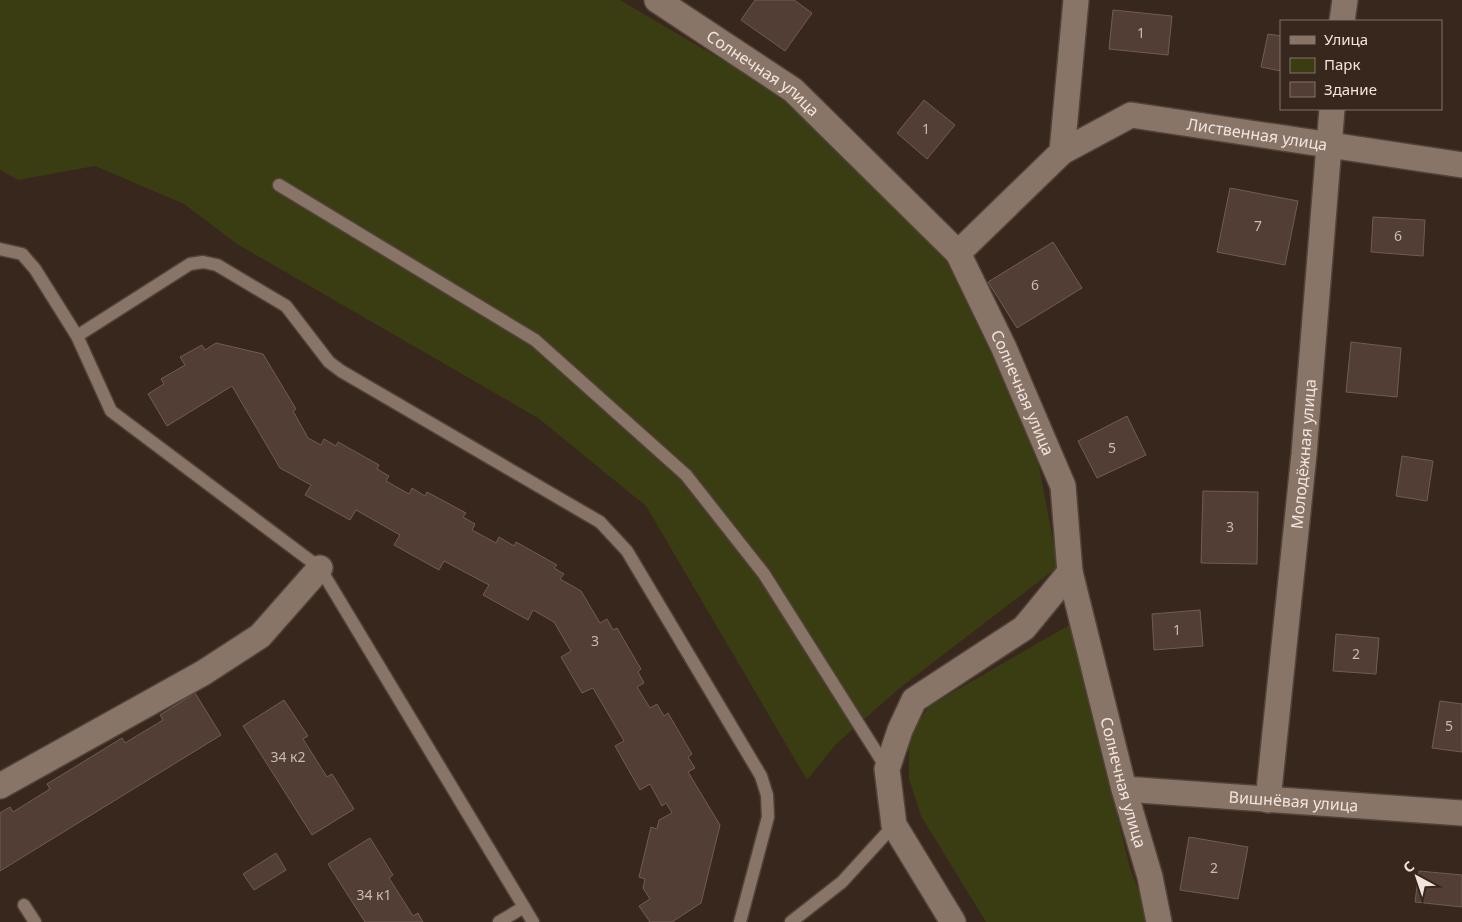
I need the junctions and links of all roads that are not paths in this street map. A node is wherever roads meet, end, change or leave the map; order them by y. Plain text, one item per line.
1 (657, 0) edge
2 (1076, 0) edge
3 (1345, 0) edge
4 (1342, 20) edge
5 (1332, 110) edge
6 (1328, 144) junction
7 (1062, 152) junction
8 (1462, 165) edge
9 (279, 185) dead end
10 (0, 249) edge
11 (958, 253) junction
12 (77, 336) junction
13 (320, 568) junction
14 (1070, 572) junction
15 (887, 769) junction
16 (0, 786) edge
17 (1124, 789) junction
18 (1268, 800) junction
19 (1462, 814) edge
20 (894, 825) junction
21 (24, 905) dead end
22 (524, 907) junction
23 (35, 922) edge
24 (499, 922) edge
25 (532, 922) edge
26 (740, 922) edge
27 (791, 922) edge
28 (952, 922) edge
29 (1159, 922) edge

1 - 11 street, Солнечная улица
2 - 7 street
3 - 4 street
5 - 6 street, Молодёжная улица
6 - 7 street, Лиственная улица
6 - 8 street, Лиственная улица
6 - 18 street, Молодёжная улица
7 - 11 street, Лиственная улица
9 - 15 lane
10 - 12 lane
11 - 14 street, Солнечная улица
12 - 13 lane
12 - 26 lane
13 - 16 street
13 - 22 lane
14 - 15 street
14 - 17 street, Солнечная улица
15 - 20 street
17 - 18 street, Вишнёвая улица
17 - 29 street, Солнечная улица
18 - 19 street, Вишнёвая улица
20 - 27 lane
20 - 28 street
21 - 23 lane
22 - 24 lane
22 - 25 lane

